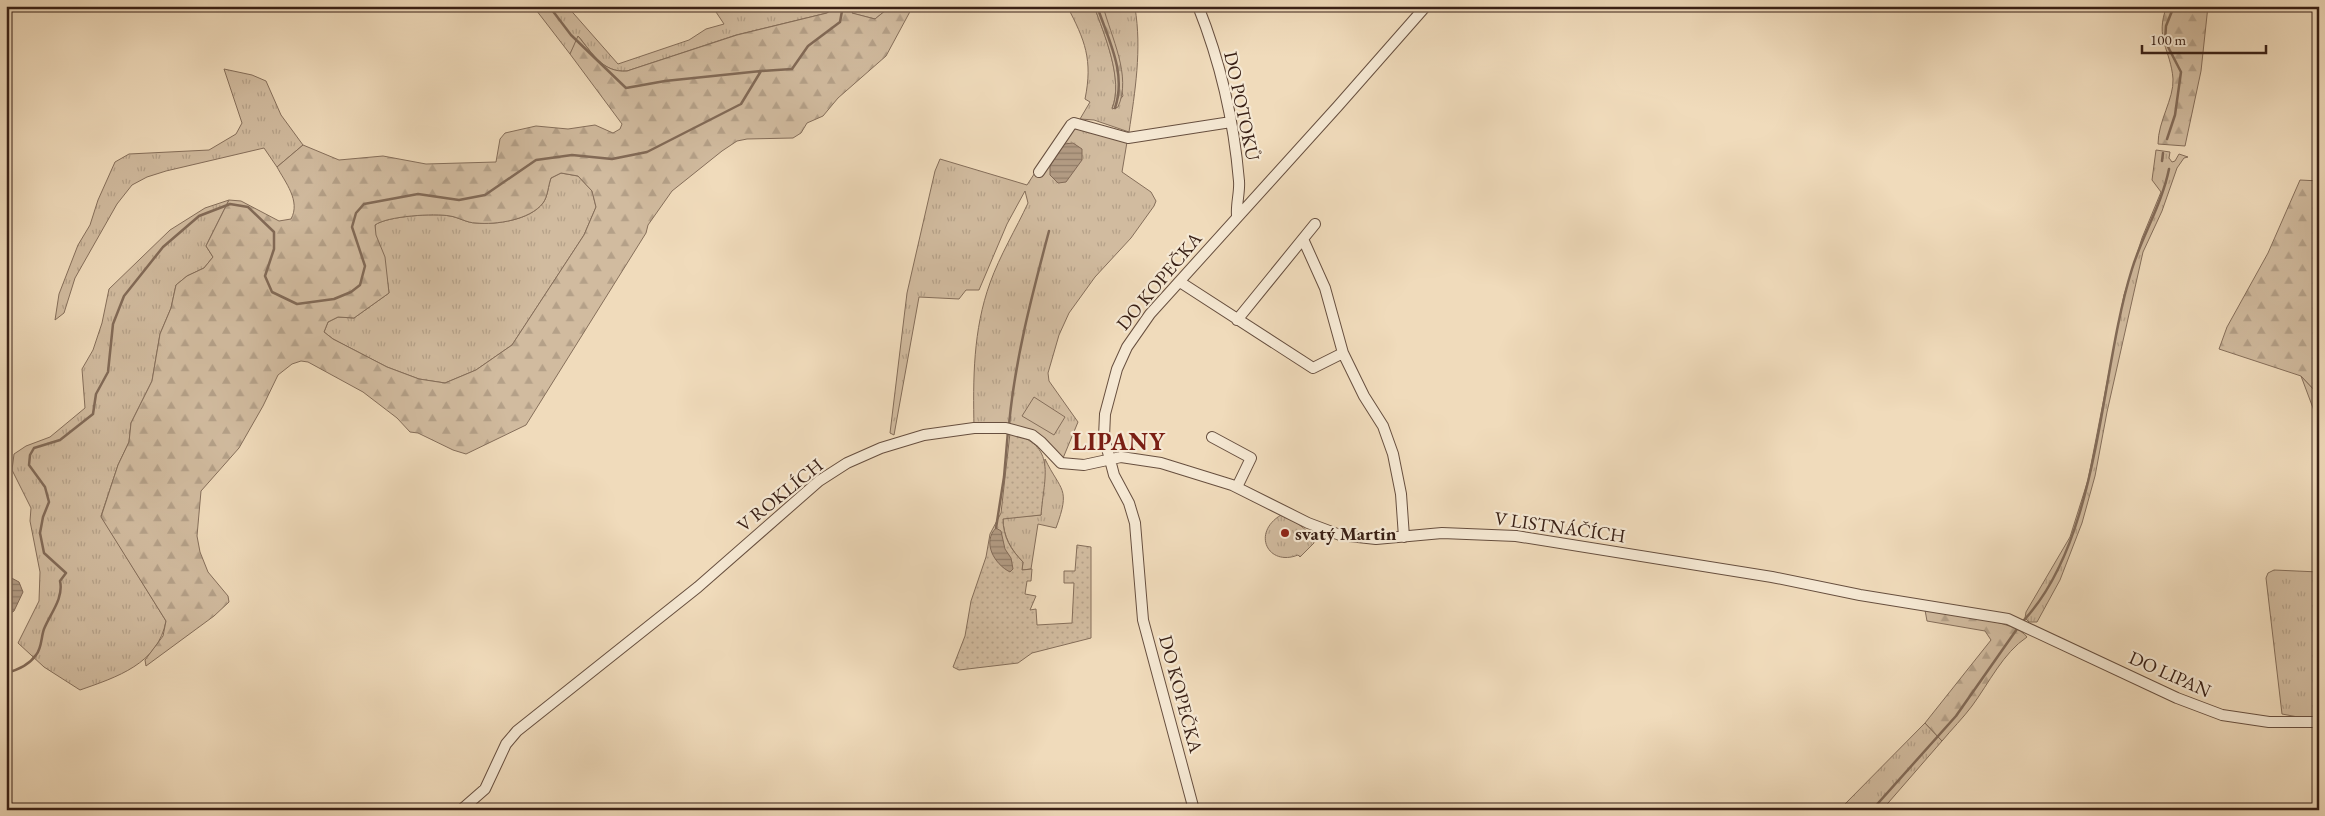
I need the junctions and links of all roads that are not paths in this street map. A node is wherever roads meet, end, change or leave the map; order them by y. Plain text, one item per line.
1 (1198, 6) edge
2 (1426, 6) edge
3 (1230, 122) junction
4 (1039, 172) dead end
5 (1237, 215) junction
6 (1315, 224) dead end
7 (1303, 239) junction
8 (1180, 282) junction
9 (1237, 320) junction
10 (1343, 353) junction
11 (1212, 437) dead end
12 (1109, 459) junction
13 (1237, 487) junction
14 (1404, 537) junction
15 (2016, 622) joint
16 (2319, 722) edge
17 (461, 810) edge
18 (1194, 810) edge

1 - 3 street, DO POTOKŮ
2 - 5 street, DO KOPEČKA
3 - 4 street
3 - 5 street, DO POTOKŮ
5 - 8 street, DO KOPEČKA
6 - 7 street
7 - 9 street
7 - 10 street
8 - 9 street
8 - 12 street, DO KOPEČKA
9 - 10 street
10 - 14 street
11 - 13 street
12 - 13 street, V LISTNÁČÍCH
12 - 17 street, V ROKLÍCH
12 - 18 street, DO KOPEČKA
13 - 14 street, V LISTNÁČÍCH
14 - 15 street, V LISTNÁČÍCH
15 - 16 street, DO LIPAN

